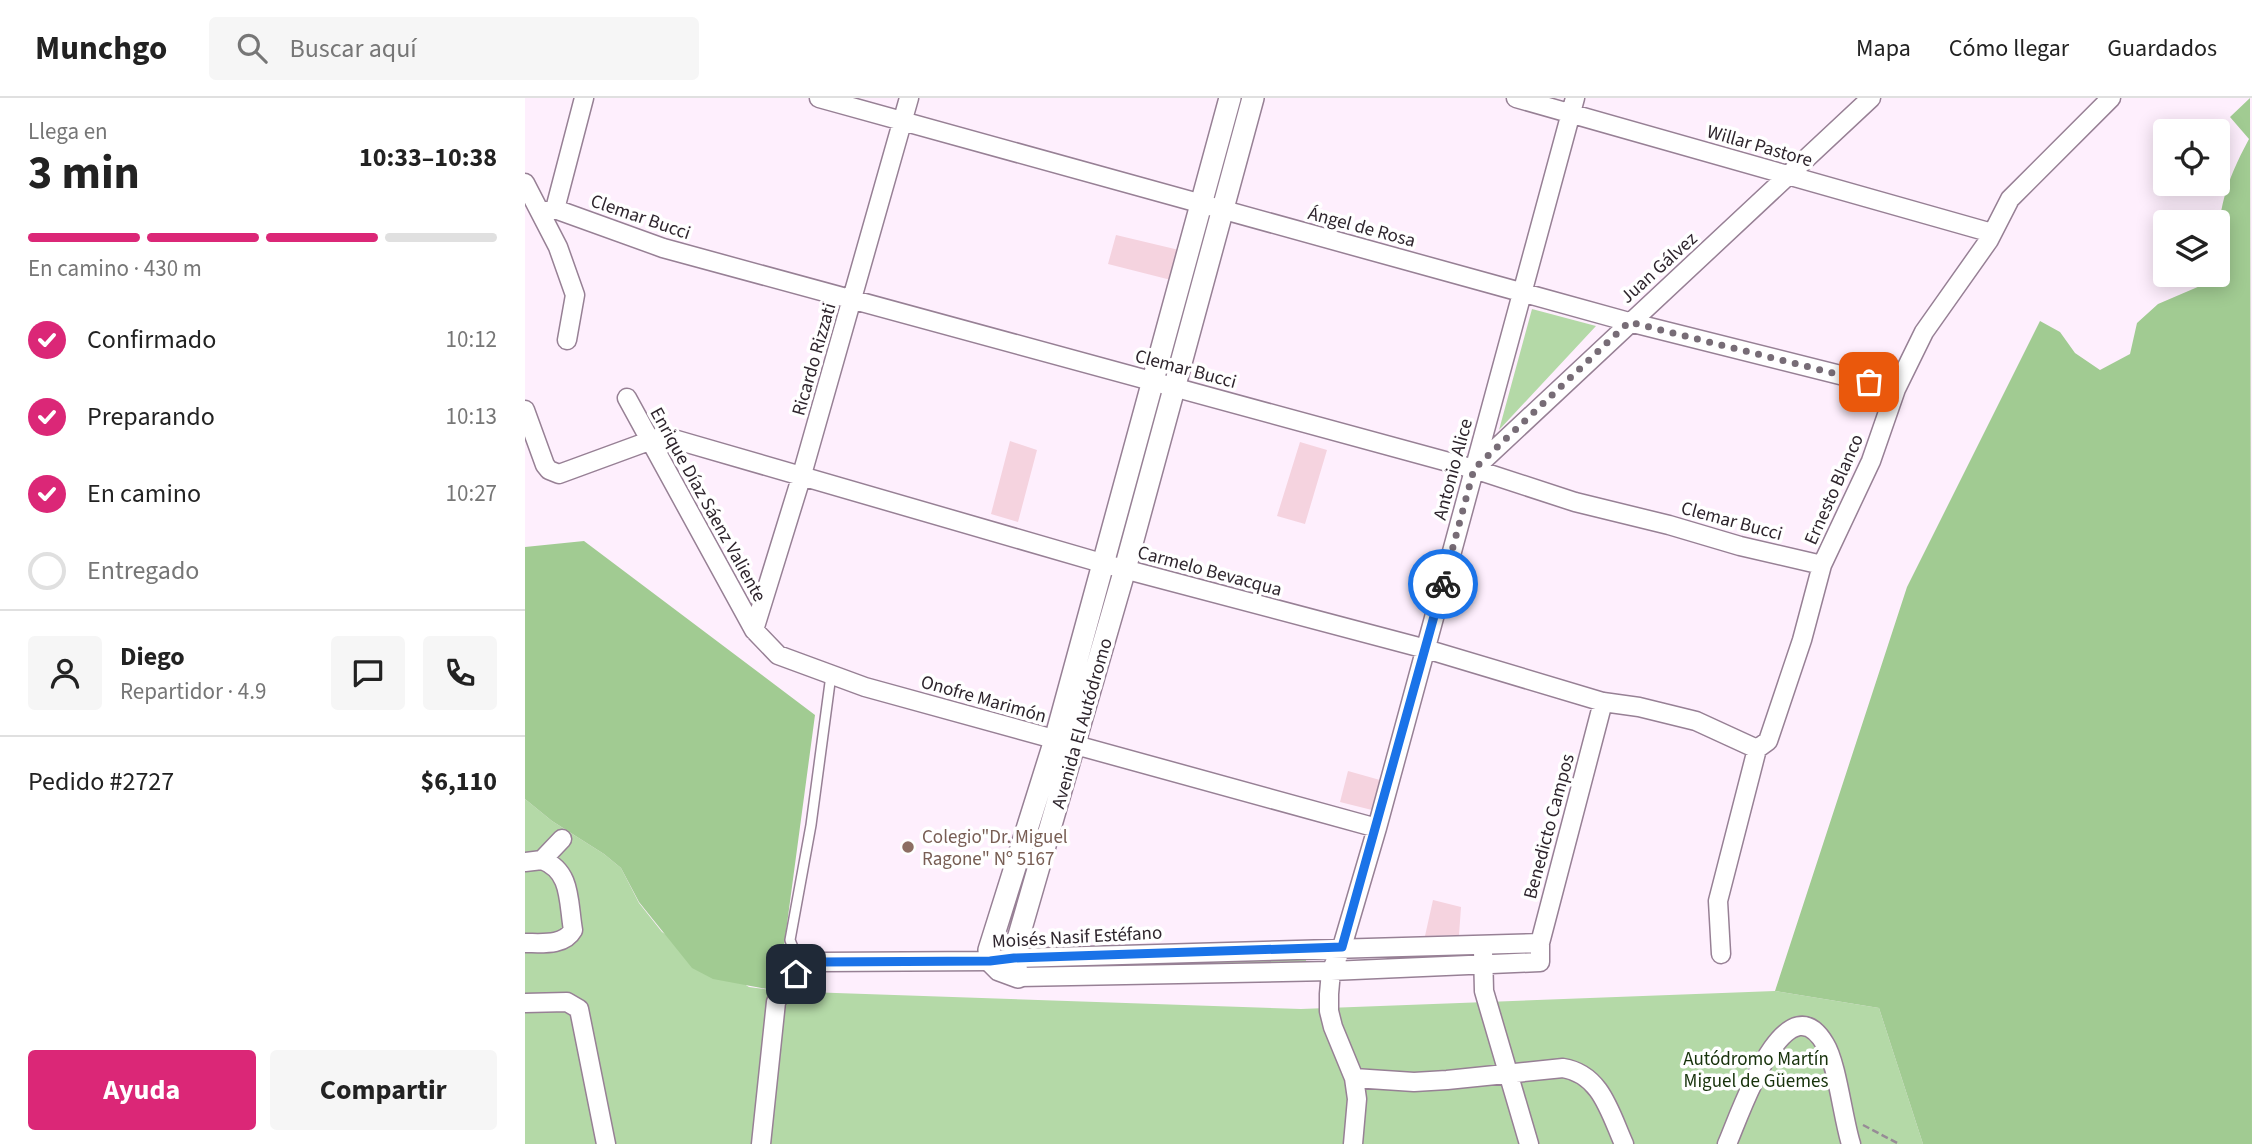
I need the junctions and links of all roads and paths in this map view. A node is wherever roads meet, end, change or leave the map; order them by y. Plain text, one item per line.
1 (584, 98) edge
2 (819, 98) edge
3 (909, 98) edge
4 (1230, 98) edge
5 (1253, 98) edge
6 (1516, 98) edge
7 (1871, 98) edge
8 (2111, 98) edge
9 (1573, 105) edge
10 (902, 122) junction
11 (1789, 176) junction
12 (525, 183) edge
13 (1202, 204) junction
14 (548, 210) junction
15 (1223, 210) junction
16 (1992, 233) junction
17 (1521, 292) junction
18 (852, 300) junction
19 (1629, 322) junction
20 (567, 340) dead end
21 (1164, 384) junction
22 (1896, 389) junction
23 (627, 398) dead end
24 (525, 410) edge
25 (650, 440) junction
26 (1474, 469) junction
27 (801, 478) junction
28 (1822, 565) junction
29 (1115, 566) junction
30 (754, 630) junction
31 (1426, 649) junction
32 (831, 675) junction
33 (1603, 702) junction
34 (1065, 743) junction
35 (1757, 749) junction
36 (1377, 828) junction
37 (562, 839) dead end
38 (533, 861) edge
39 (525, 943) edge
40 (1540, 943) junction
41 (1482, 944) junction
42 (1342, 947) junction
43 (1721, 954) dead end
44 (990, 961) junction
45 (1540, 962) joint
46 (1483, 963) junction
47 (811, 964) junction
48 (1016, 967) junction
49 (1331, 971) junction
50 (525, 1003) edge
51 (1507, 1073) junction
52 (1354, 1078) junction
53 (1843, 1118) junction
54 (606, 1144) edge
55 (761, 1144) edge
56 (1353, 1144) edge
57 (1529, 1144) edge
58 (1624, 1144) edge
59 (1727, 1144) edge
60 (1851, 1144) edge
61 (1899, 1144) edge

1 - 14 street
2 - 10 street, Ángel de Rosa
3 - 10 street, Ricardo Rizzati
4 - 13 street, Avenida El Autódromo
5 - 15 street, Avenida El Autódromo
6 - 9 street, Willar Pastore
7 - 11 street, Juan Gálvez
8 - 16 street, Ernesto Blanco
9 - 11 street, Willar Pastore
9 - 17 street, Antonio Alice
10 - 13 street, Ángel de Rosa
10 - 18 street, Ricardo Rizzati
11 - 16 street, Willar Pastore
11 - 19 street, Juan Gálvez
12 - 14 street
13 - 15 street, Ángel de Rosa
13 - 21 street, Avenida El Autódromo
14 - 18 street, Clemar Bucci
14 - 20 street
15 - 17 street, Ángel de Rosa
15 - 21 street, Avenida El Autódromo
16 - 22 street, Ernesto Blanco
17 - 19 street, Ángel de Rosa
17 - 26 street, Antonio Alice
18 - 21 street, Clemar Bucci
18 - 27 street, Ricardo Rizzati
19 - 22 street, Ángel de Rosa
19 - 26 street, Juan Gálvez
21 - 26 street, Clemar Bucci
21 - 29 street, Avenida El Autódromo
22 - 28 street, Ernesto Blanco
23 - 25 street, Enrique Díaz Sáenz Valiente
24 - 25 street
25 - 27 street, Carmelo Bevacqua
25 - 30 street, Enrique Díaz Sáenz Valiente
26 - 28 street, Clemar Bucci
26 - 31 street, Antonio Alice
27 - 29 street, Carmelo Bevacqua
27 - 30 street, Ricardo Rizzati
28 - 35 street, Ernesto Blanco
29 - 31 street, Carmelo Bevacqua
29 - 34 street, Avenida El Autódromo
30 - 32 street, Onofre Marimón
31 - 33 street, Carmelo Bevacqua
31 - 36 street, Antonio Alice
32 - 34 street, Onofre Marimón
32 - 47 lane
33 - 35 street, Carmelo Bevacqua
33 - 40 street, Benedicto Campos
34 - 36 street, Onofre Marimón
34 - 44 street, Avenida El Autódromo
34 - 48 street, Avenida El Autódromo
35 - 43 street, Ernesto Blanco
36 - 42 street, Antonio Alice
37 - 38 street
38 - 39 street
40 - 41 street, Moisés Nasif Estéfano
40 - 45 street, Benedicto Campos
41 - 42 street, Moisés Nasif Estéfano
41 - 46 street
42 - 48 street, Moisés Nasif Estéfano
42 - 49 street, Antonio Alice
44 - 47 street, Moisés Nasif Estéfano
44 - 48 street
45 - 46 street, Moisés Nasif Estéfano
46 - 49 street, Moisés Nasif Estéfano
46 - 51 street
47 - 55 street
48 - 49 street, Moisés Nasif Estéfano
49 - 52 street
50 - 54 street
51 - 52 street
51 - 57 street
51 - 58 street
52 - 56 street
53 - 59 street
53 - 60 street
53 - 61 path

